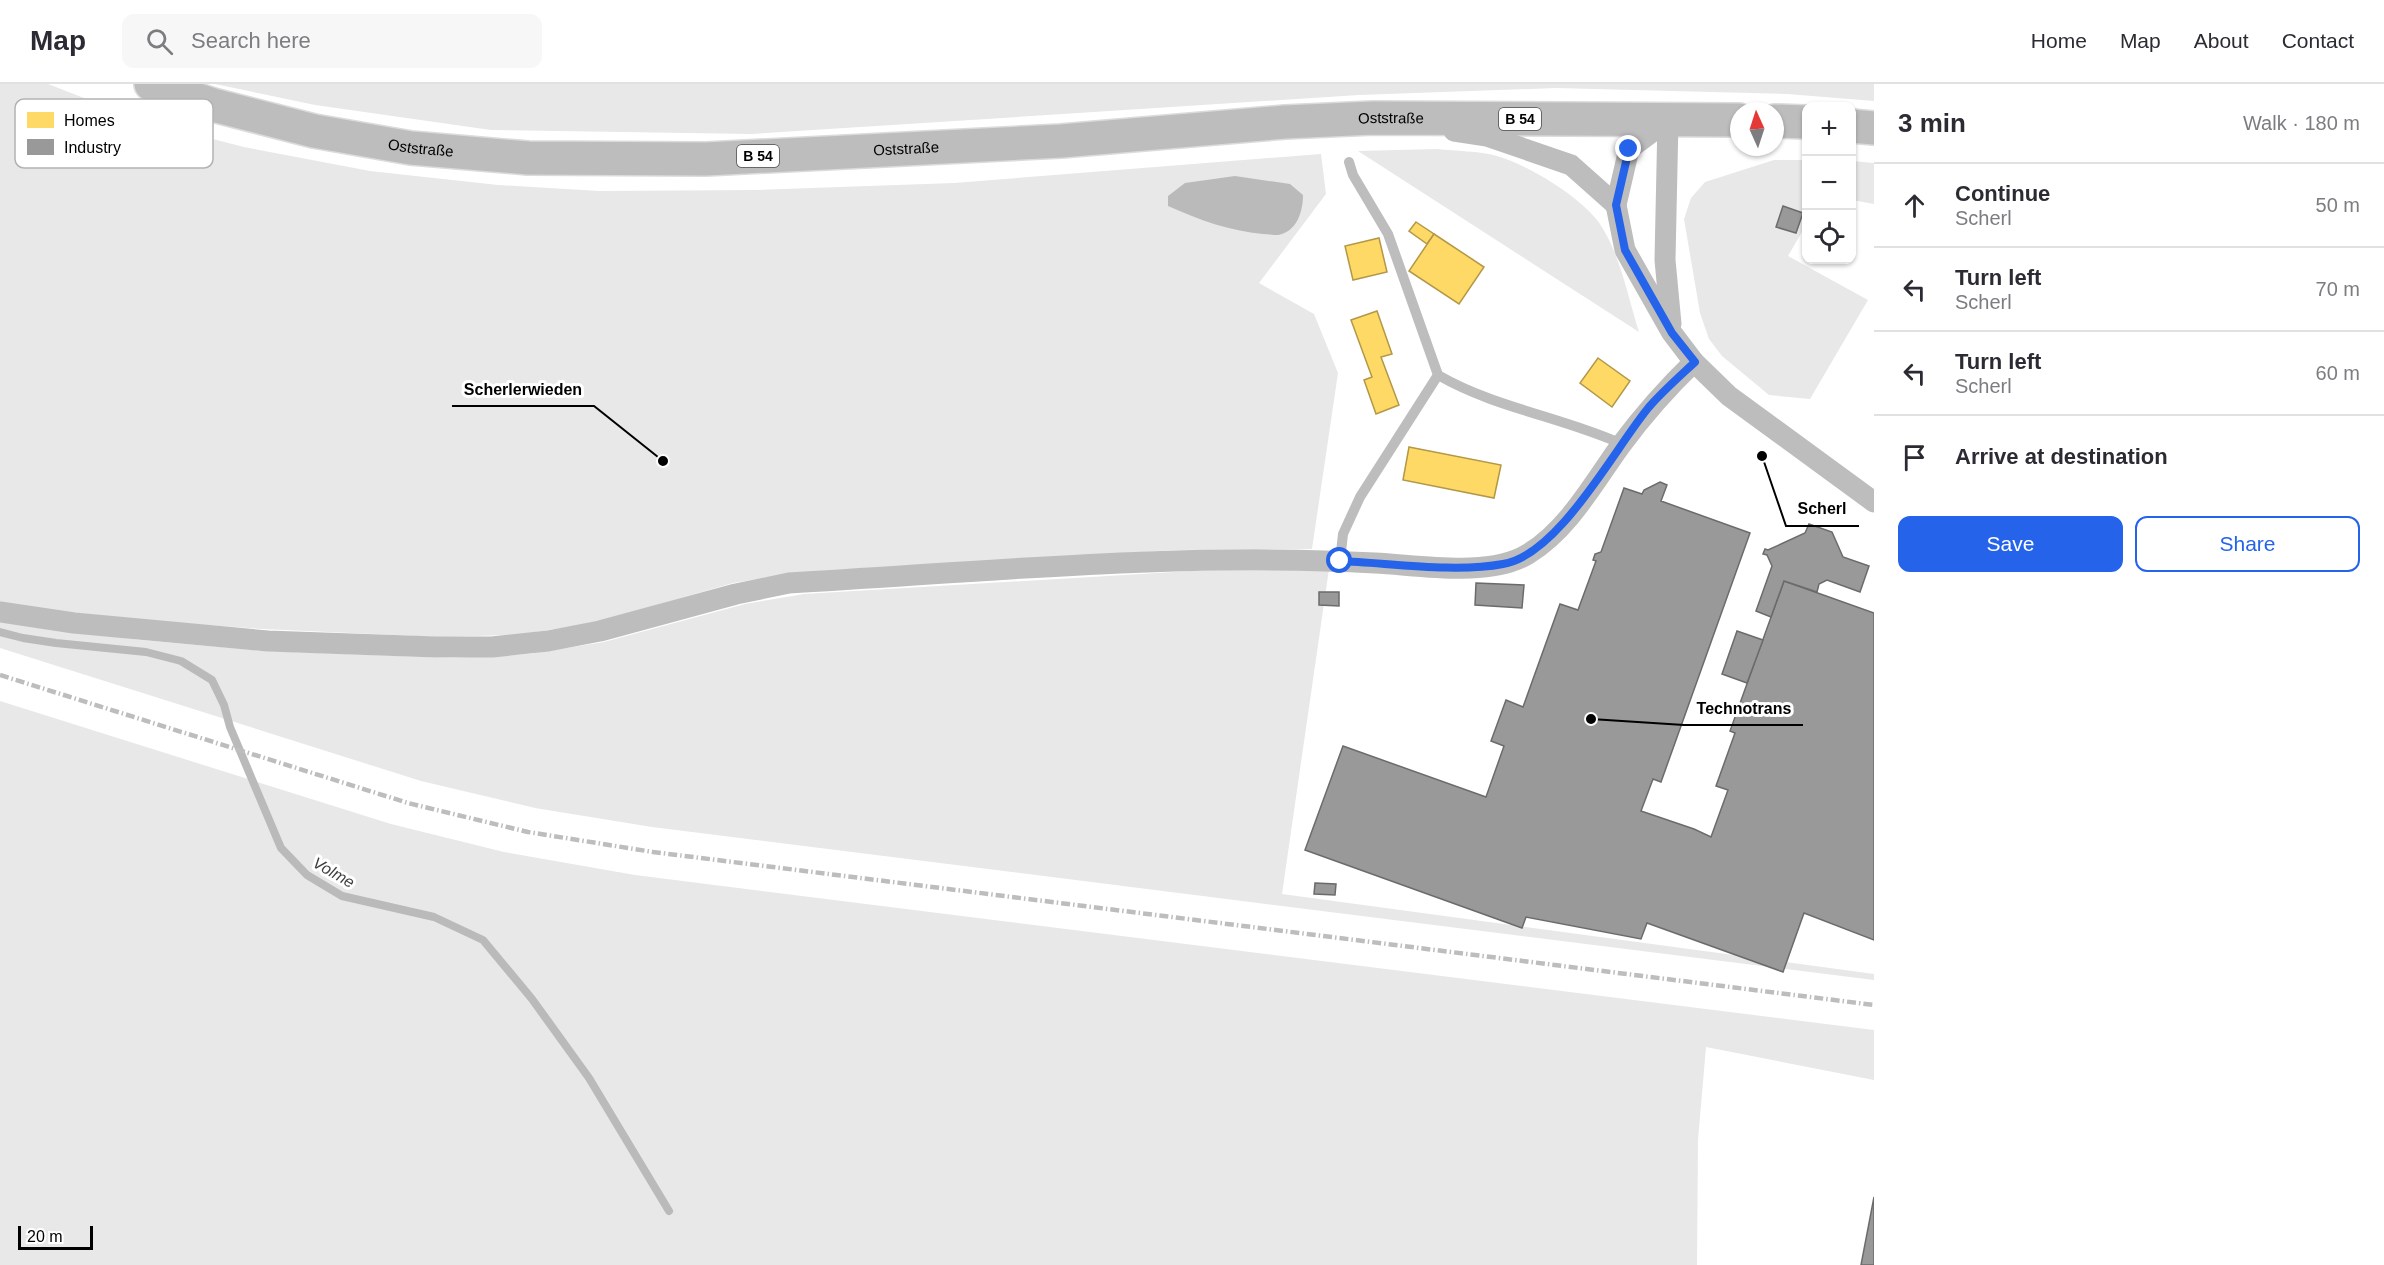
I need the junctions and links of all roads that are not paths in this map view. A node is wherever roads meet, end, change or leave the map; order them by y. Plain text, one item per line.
1 (151, 84) edge
2 (195, 99) edge
3 (213, 105) edge
4 (1373, 118) junction
5 (1668, 120) junction
6 (1730, 120) edge
7 (1784, 121) edge
8 (1802, 122) edge
9 (1856, 126) edge
10 (1874, 128) edge
11 (1349, 162) dead end
12 (1616, 205) junction
13 (1672, 333) junction
14 (1695, 362) junction
15 (1438, 375) junction
16 (1622, 444) junction
17 (1874, 502) edge
18 (1340, 561) junction
19 (0, 612) edge

1 - 2 main road, Oststraße / B 54
3 - 4 main road, Oststraße / B 54
4 - 5 main road, Oststraße / B 54
4 - 12 street
5 - 6 main road, B 54
5 - 12 street
5 - 13 street
7 - 8 main road
9 - 10 main road
11 - 15 lane
12 - 13 street
13 - 14 street
14 - 16 street
14 - 17 street
15 - 16 lane
15 - 18 lane
16 - 18 street
18 - 19 street

